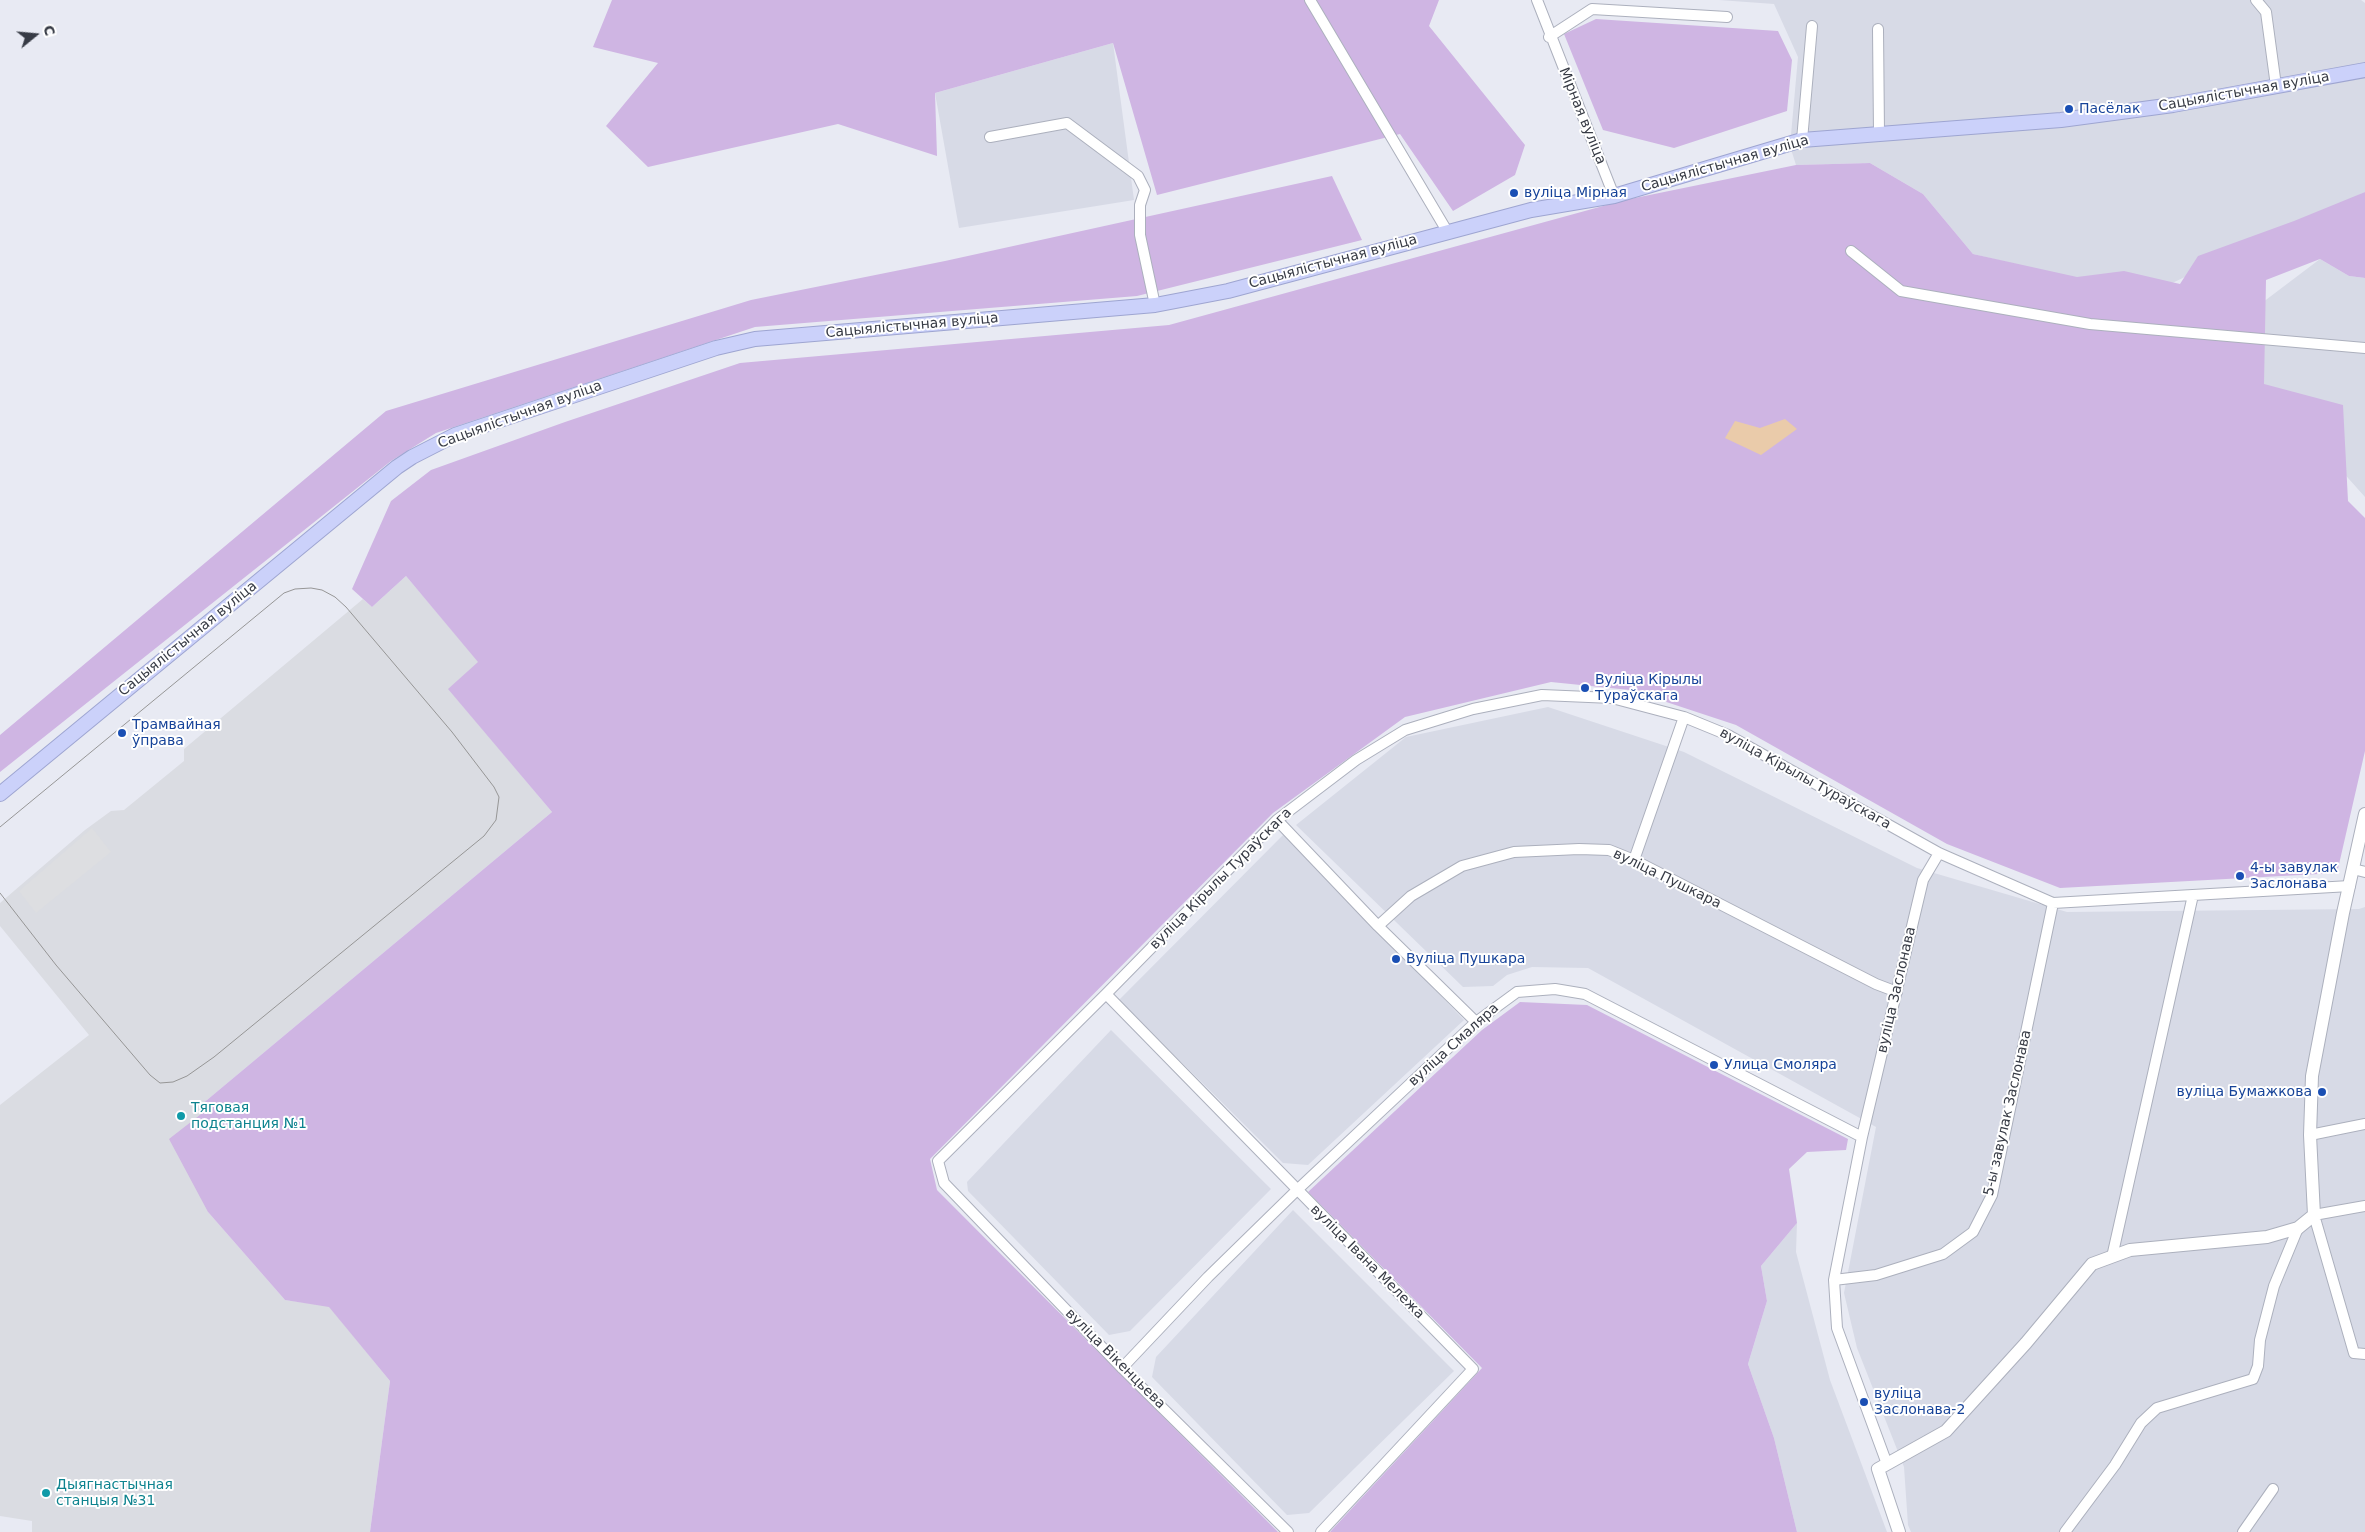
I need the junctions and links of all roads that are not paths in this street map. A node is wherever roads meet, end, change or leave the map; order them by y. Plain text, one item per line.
1 (1310, 0) edge
2 (1537, 0) edge
3 (2256, 0) edge
4 (1727, 17) dead end
5 (1812, 26) dead end
6 (1878, 29) dead end
7 (1550, 37) junction
8 (2365, 70) edge
9 (2276, 86) junction
10 (1879, 133) junction
11 (990, 138) dead end
12 (1802, 140) junction
13 (1614, 196) junction
14 (1447, 231) junction
15 (1851, 251) dead end
16 (1155, 305) junction
17 (2365, 348) edge
18 (1684, 717) junction
19 (0, 794) edge
20 (2365, 814) edge
21 (1277, 820) junction
22 (1938, 853) junction
23 (1634, 860) junction
24 (2359, 870) edge
25 (2350, 886) junction
26 (2193, 895) junction
27 (2053, 903) junction
28 (1378, 926) junction
29 (1897, 992) junction
30 (1106, 994) junction
31 (1476, 1022) junction
32 (2365, 1124) edge
33 (2310, 1136) junction
34 (1862, 1137) junction
35 (944, 1184) joint
36 (1296, 1190) junction
37 (2365, 1206) edge
38 (2314, 1215) junction
39 (2298, 1228) junction
40 (2112, 1256) junction
41 (1834, 1280) junction
42 (2365, 1354) edge
43 (1122, 1368) junction
44 (1887, 1464) junction
45 (2273, 1489) dead end
46 (1288, 1532) edge
47 (1321, 1532) edge
48 (1899, 1532) edge
49 (2065, 1532) edge
50 (2243, 1532) edge

1 - 14 street
2 - 7 street, Мірная вуліца
3 - 9 street
4 - 7 street
5 - 12 street
6 - 10 street
7 - 13 street, Мірная вуліца
8 - 9 main road, Сацыялістычная вуліца
9 - 10 main road, Сацыялістычная вуліца
10 - 12 main road, Сацыялістычная вуліца
11 - 16 street
12 - 13 main road, Сацыялістычная вуліца
13 - 14 main road, Сацыялістычная вуліца
14 - 16 main road, Сацыялістычная вуліца
15 - 17 street
16 - 19 main road, Сацыялістычная вуліца
18 - 21 street, вуліца Кірылы Тураўскага
18 - 22 street, вуліца Кірылы Тураўскага
18 - 23 street
20 - 24 street
21 - 28 street
21 - 30 street, вуліца Кірылы Тураўскага
22 - 27 street
22 - 29 street, вуліца Заслонава
23 - 28 street, вуліца Пушкара
23 - 29 street, вуліца Пушкара
24 - 25 street
25 - 26 street
25 - 33 street
26 - 27 street
26 - 40 street
27 - 41 street, 5-ы завулак Заслонава
28 - 31 street
29 - 34 street, вуліца Заслонава
30 - 35 street, вуліца Кірылы Тураўскага
30 - 36 street, вуліца Івана Мележа
31 - 34 street, вуліца Смаляра
31 - 36 street, вуліца Смаляра
32 - 33 street
33 - 38 street
34 - 41 street, вуліца Заслонава
35 - 43 street, вуліца Вікенцьева
36 - 43 street, вуліца Смаляра
36 - 47 street, вуліца Івана Мележа
37 - 38 street
38 - 39 street
38 - 42 street
39 - 40 street
39 - 49 street
40 - 44 street
41 - 44 street, вуліца Заслонава
43 - 46 street, вуліца Вікенцьева
44 - 48 street
45 - 50 street

